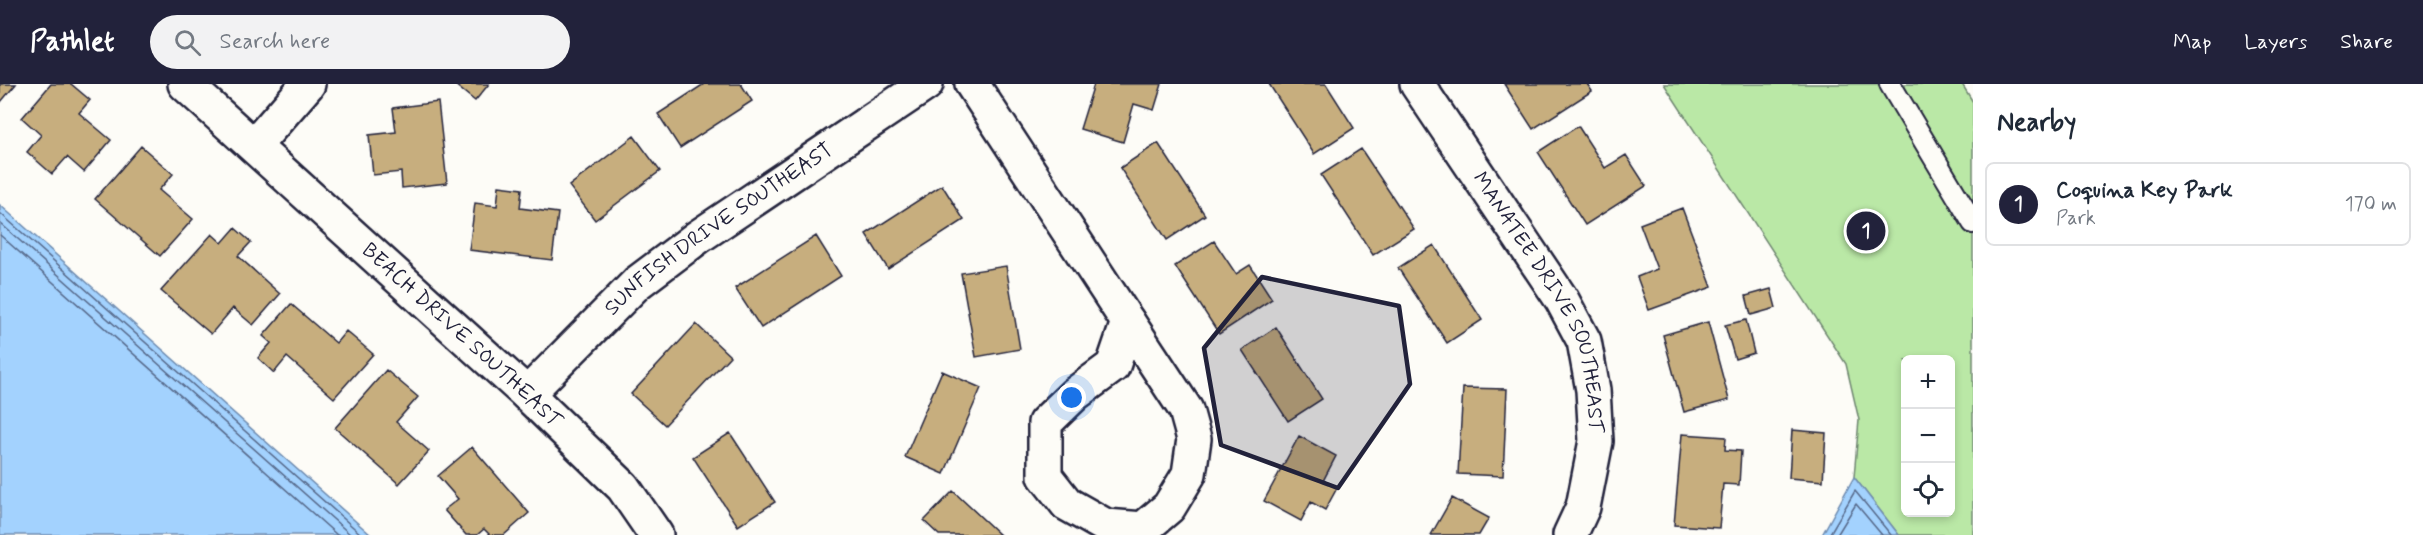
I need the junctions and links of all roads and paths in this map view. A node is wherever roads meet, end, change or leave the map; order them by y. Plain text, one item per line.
1 (185, 84) edge
2 (308, 84) edge
3 (926, 84) edge
4 (972, 84) edge
5 (1417, 84) edge
6 (1890, 84) edge
7 (254, 146) junction
8 (1973, 223) edge
9 (1128, 322) junction
10 (527, 394) junction
11 (656, 535) edge
12 (1569, 535) edge

1 - 7 street, BEACH DRIVE SOUTHEAST
2 - 7 street
3 - 10 street, SUNFISH DRIVE SOUTHEAST
4 - 9 street
5 - 12 street, MANATEE DRIVE SOUTHEAST
6 - 8 lane
7 - 10 street, BEACH DRIVE SOUTHEAST
9 - 9 street
10 - 11 street, BEACH DRIVE SOUTHEAST

